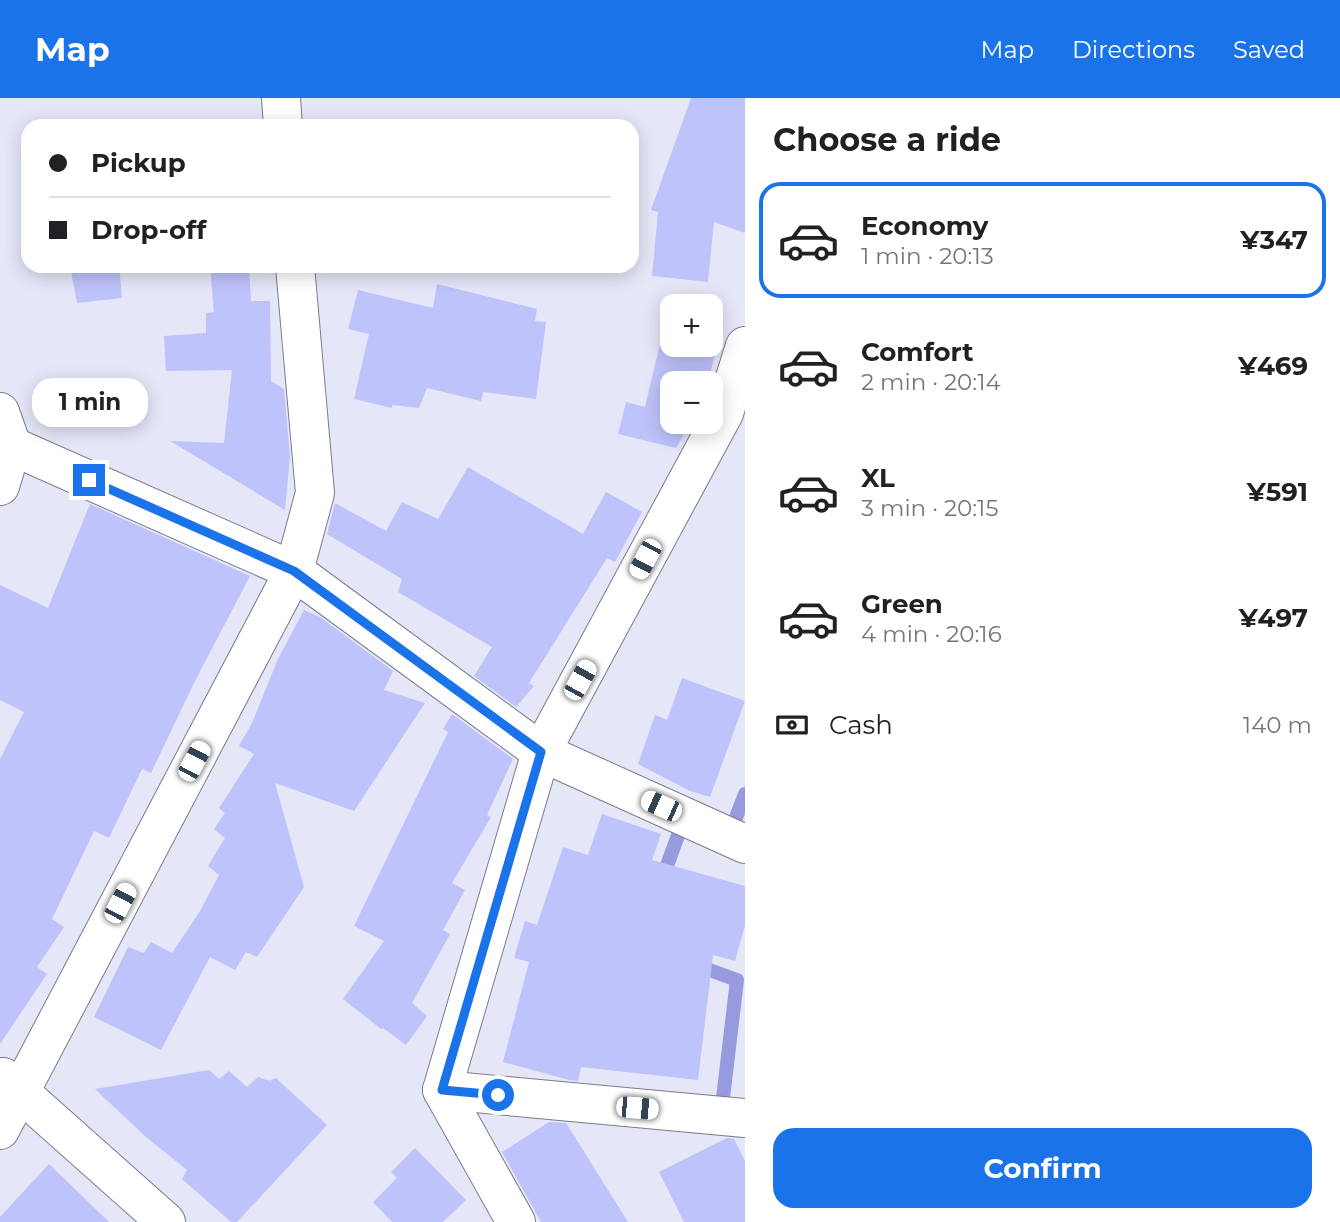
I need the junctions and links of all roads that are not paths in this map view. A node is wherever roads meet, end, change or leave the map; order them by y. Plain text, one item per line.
1 (281, 98) edge
2 (282, 119) edge
3 (296, 273) edge
4 (745, 346) edge
5 (4, 435) edge
6 (0, 485) edge
7 (294, 571) junction
8 (541, 752) junction
9 (745, 844) edge
10 (10, 1084) edge
11 (442, 1090) junction
12 (745, 1118) edge
13 (0, 1130) edge
14 (166, 1222) edge
15 (516, 1222) edge

1 - 2 street
3 - 7 street
4 - 8 street
5 - 6 street
5 - 7 street
7 - 8 street
7 - 10 street
8 - 9 street
8 - 11 street
10 - 13 street
10 - 14 street
11 - 12 street
11 - 15 street

